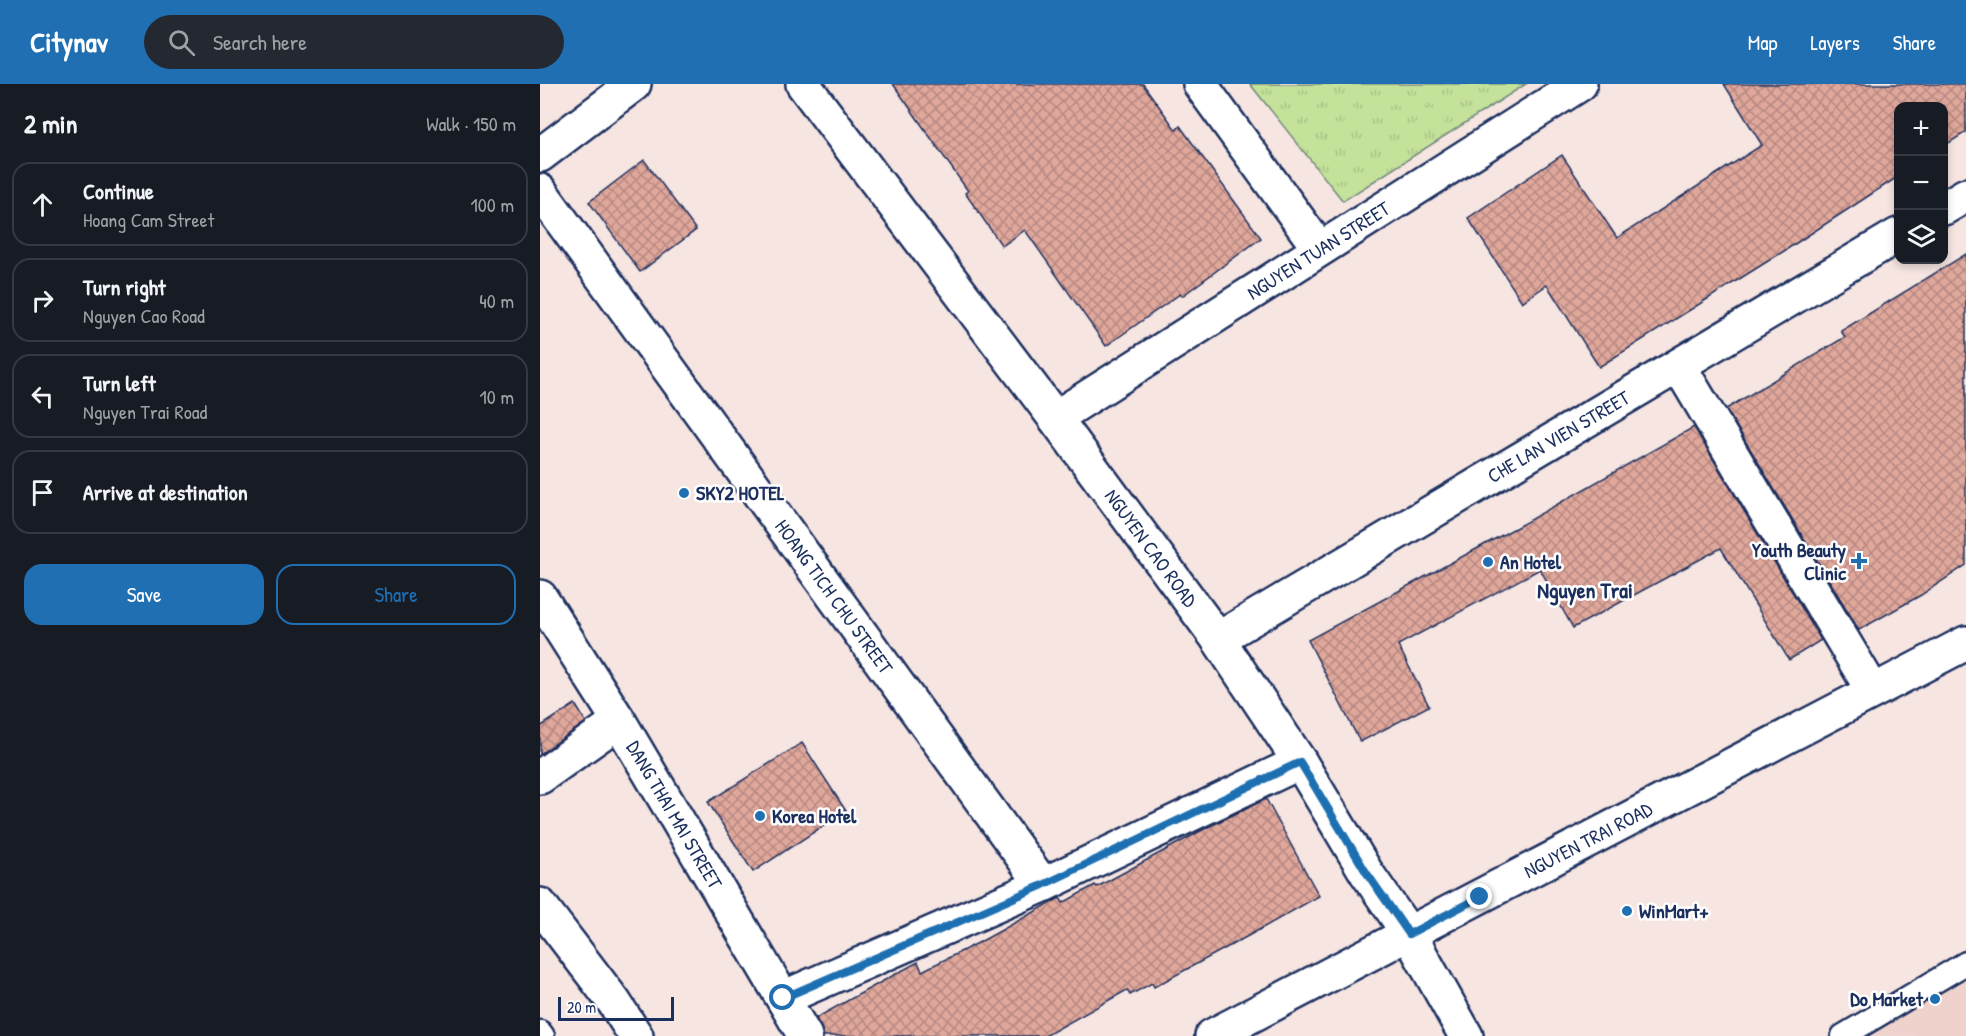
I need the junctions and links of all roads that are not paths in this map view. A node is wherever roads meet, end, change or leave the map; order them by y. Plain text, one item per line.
1 (634, 84) edge
2 (802, 84) edge
3 (1200, 84) edge
4 (1580, 84) edge
5 (540, 155) edge
6 (540, 190) edge
7 (1966, 195) edge
8 (1948, 206) edge
9 (1894, 238) edge
10 (1319, 248) junction
11 (1679, 366) junction
12 (1055, 418) junction
13 (540, 597) edge
14 (1218, 639) junction
15 (1966, 643) edge
16 (1873, 692) junction
17 (619, 721) junction
18 (1300, 762) junction
19 (540, 777) edge
20 (1043, 885) junction
21 (546, 925) edge
22 (1409, 934) junction
23 (1966, 963) edge
24 (783, 998) junction
25 (540, 1032) edge
26 (543, 1036) edge
27 (636, 1036) edge
28 (805, 1036) edge
29 (1212, 1036) edge
30 (1466, 1036) edge
31 (1843, 1036) edge

1 - 5 street
2 - 12 street, NGUYEN CAO ROAD
3 - 10 street
4 - 10 street, NGUYEN TUAN STREET
6 - 20 street, HOANG TICH CHU STREET
7 - 8 street
9 - 11 street, CHE LAN VIEN STREET
10 - 12 street, NGUYEN TUAN STREET
11 - 14 street, CHE LAN VIEN STREET
11 - 16 street
12 - 14 street, NGUYEN CAO ROAD
13 - 17 street, DANG THAI MAI STREET
14 - 18 street, NGUYEN CAO ROAD
15 - 16 street, NGUYEN TRAI ROAD
16 - 22 street, NGUYEN TRAI ROAD
17 - 19 street
17 - 24 street, DANG THAI MAI STREET
18 - 20 street
18 - 22 street, NGUYEN CAO ROAD
20 - 24 street
21 - 27 street
22 - 29 street, NGUYEN TRAI ROAD
22 - 30 street, NGUYEN CAO ROAD
23 - 31 lane
24 - 28 street, DANG THAI MAI STREET
25 - 26 lane

